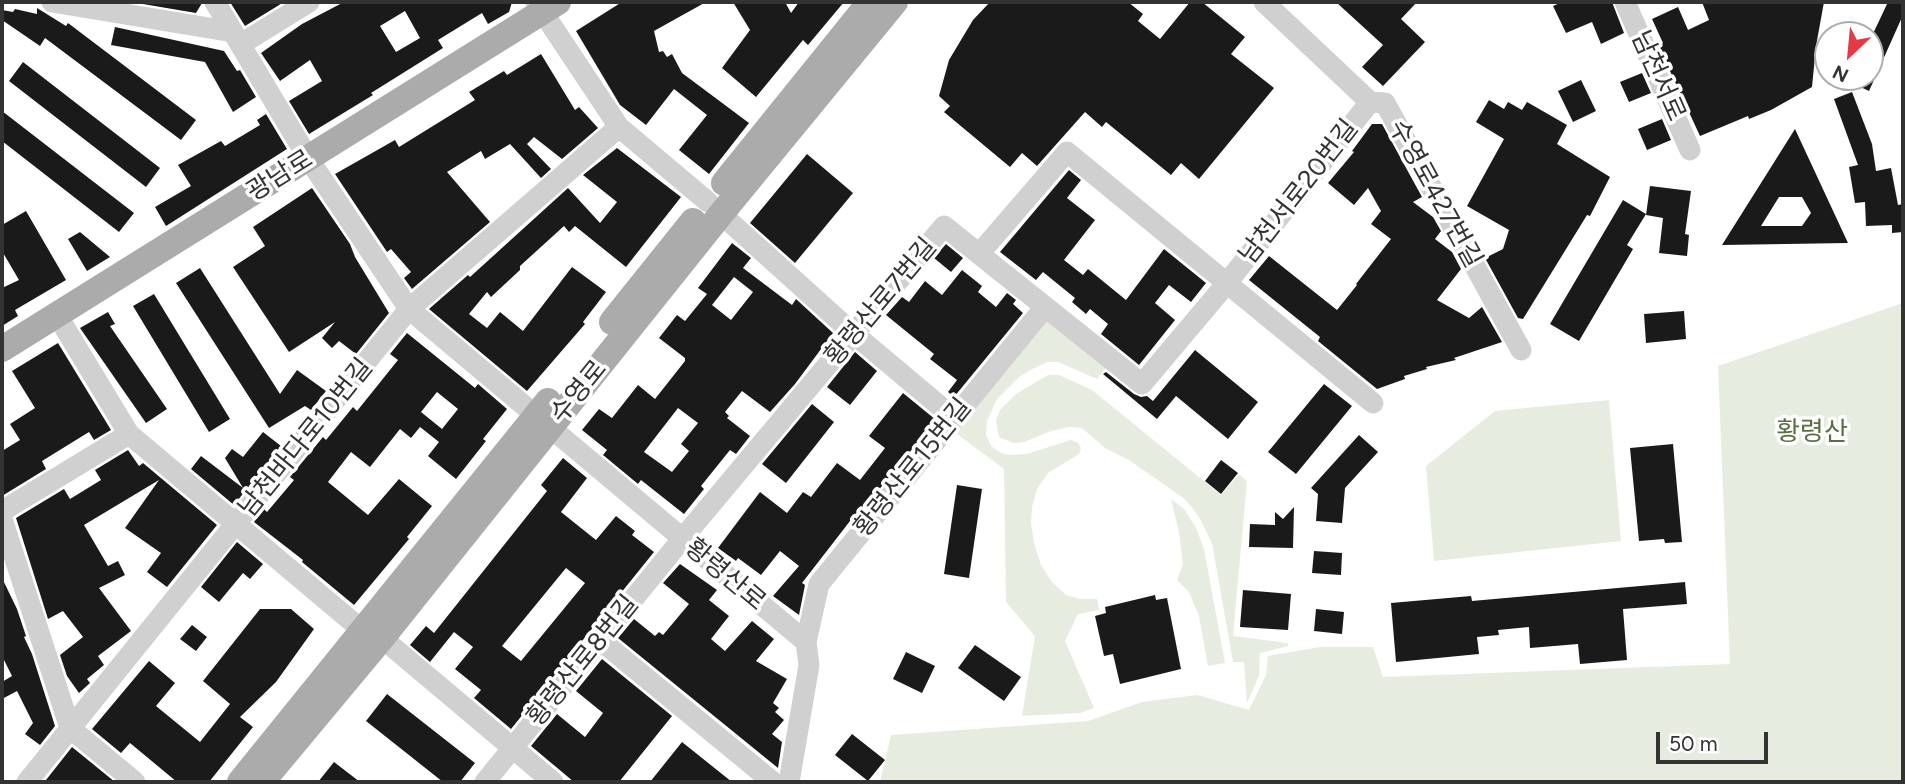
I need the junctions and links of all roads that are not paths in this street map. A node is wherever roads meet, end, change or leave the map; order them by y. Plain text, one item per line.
1 (52, 2) edge
2 (215, 2) edge
3 (309, 2) edge
4 (870, 2) edge
5 (895, 2) edge
6 (1265, 2) edge
7 (1625, 2) edge
8 (545, 5) edge
9 (237, 38) junction
10 (1370, 102) junction
11 (619, 127) junction
12 (1690, 150) dead end
13 (308, 158) junction
14 (715, 208) junction
15 (979, 254) junction
16 (1227, 283) junction
17 (1045, 307) junction
18 (409, 309) junction
19 (57, 315) junction
20 (854, 334) junction
21 (2, 349) edge
22 (1521, 350) dead end
23 (1142, 384) joint
24 (1373, 403) dead end
25 (954, 418) junction
26 (543, 422) junction
27 (129, 434) junction
28 (2, 511) edge
29 (2, 519) edge
30 (237, 524) junction
31 (682, 539) junction
32 (372, 634) junction
33 (600, 640) junction
34 (806, 642) junction
35 (70, 728) junction
36 (512, 749) junction
37 (27, 782) edge
38 (135, 782) edge
39 (240, 782) edge
40 (262, 782) edge
41 (485, 782) edge
42 (552, 782) edge
43 (773, 782) edge
44 (789, 782) edge

1 - 9 street
2 - 9 street, 황령산로
3 - 9 street
4 - 14 main road, 수영로
5 - 14 main road, 수영로
6 - 10 street, 수영로427번길
7 - 12 street, 남천서로
8 - 11 street
8 - 13 main road, 광남로
9 - 13 street, 황령산로
10 - 16 street, 남천서로20번길
10 - 22 street, 수영로427번길
11 - 14 street
11 - 18 street, 남천바다로10번길
13 - 18 street, 황령산로
13 - 19 main road, 광남로
14 - 20 street
14 - 26 main road, 수영로
15 - 16 street, 남천서로20번길
15 - 17 street, 황령산로7번길
15 - 20 street, 황령산로7번길
16 - 23 street, 남천서로20번길
16 - 24 street, 남천서로20번길
17 - 23 street, 황령산로7번길
17 - 25 street, 황령산로15번길
18 - 26 street, 황령산로
18 - 30 street, 남천바다로10번길
19 - 21 main road, 광남로
19 - 27 street
20 - 25 street
20 - 31 street, 황령산로7번길
25 - 34 street, 황령산로15번길
26 - 31 street, 황령산로
26 - 32 main road, 수영로
27 - 28 street
27 - 30 street
29 - 35 street
30 - 32 street
30 - 35 street, 남천바다로10번길
31 - 33 street, 황령산로8번길
31 - 34 street, 황령산로
32 - 36 street
32 - 39 main road, 수영로
32 - 40 main road, 수영로
33 - 36 street, 황령산로8번길
33 - 43 street
34 - 44 street
35 - 37 street, 남천바다로10번길
35 - 38 street
36 - 41 street, 황령산로8번길
36 - 42 street

